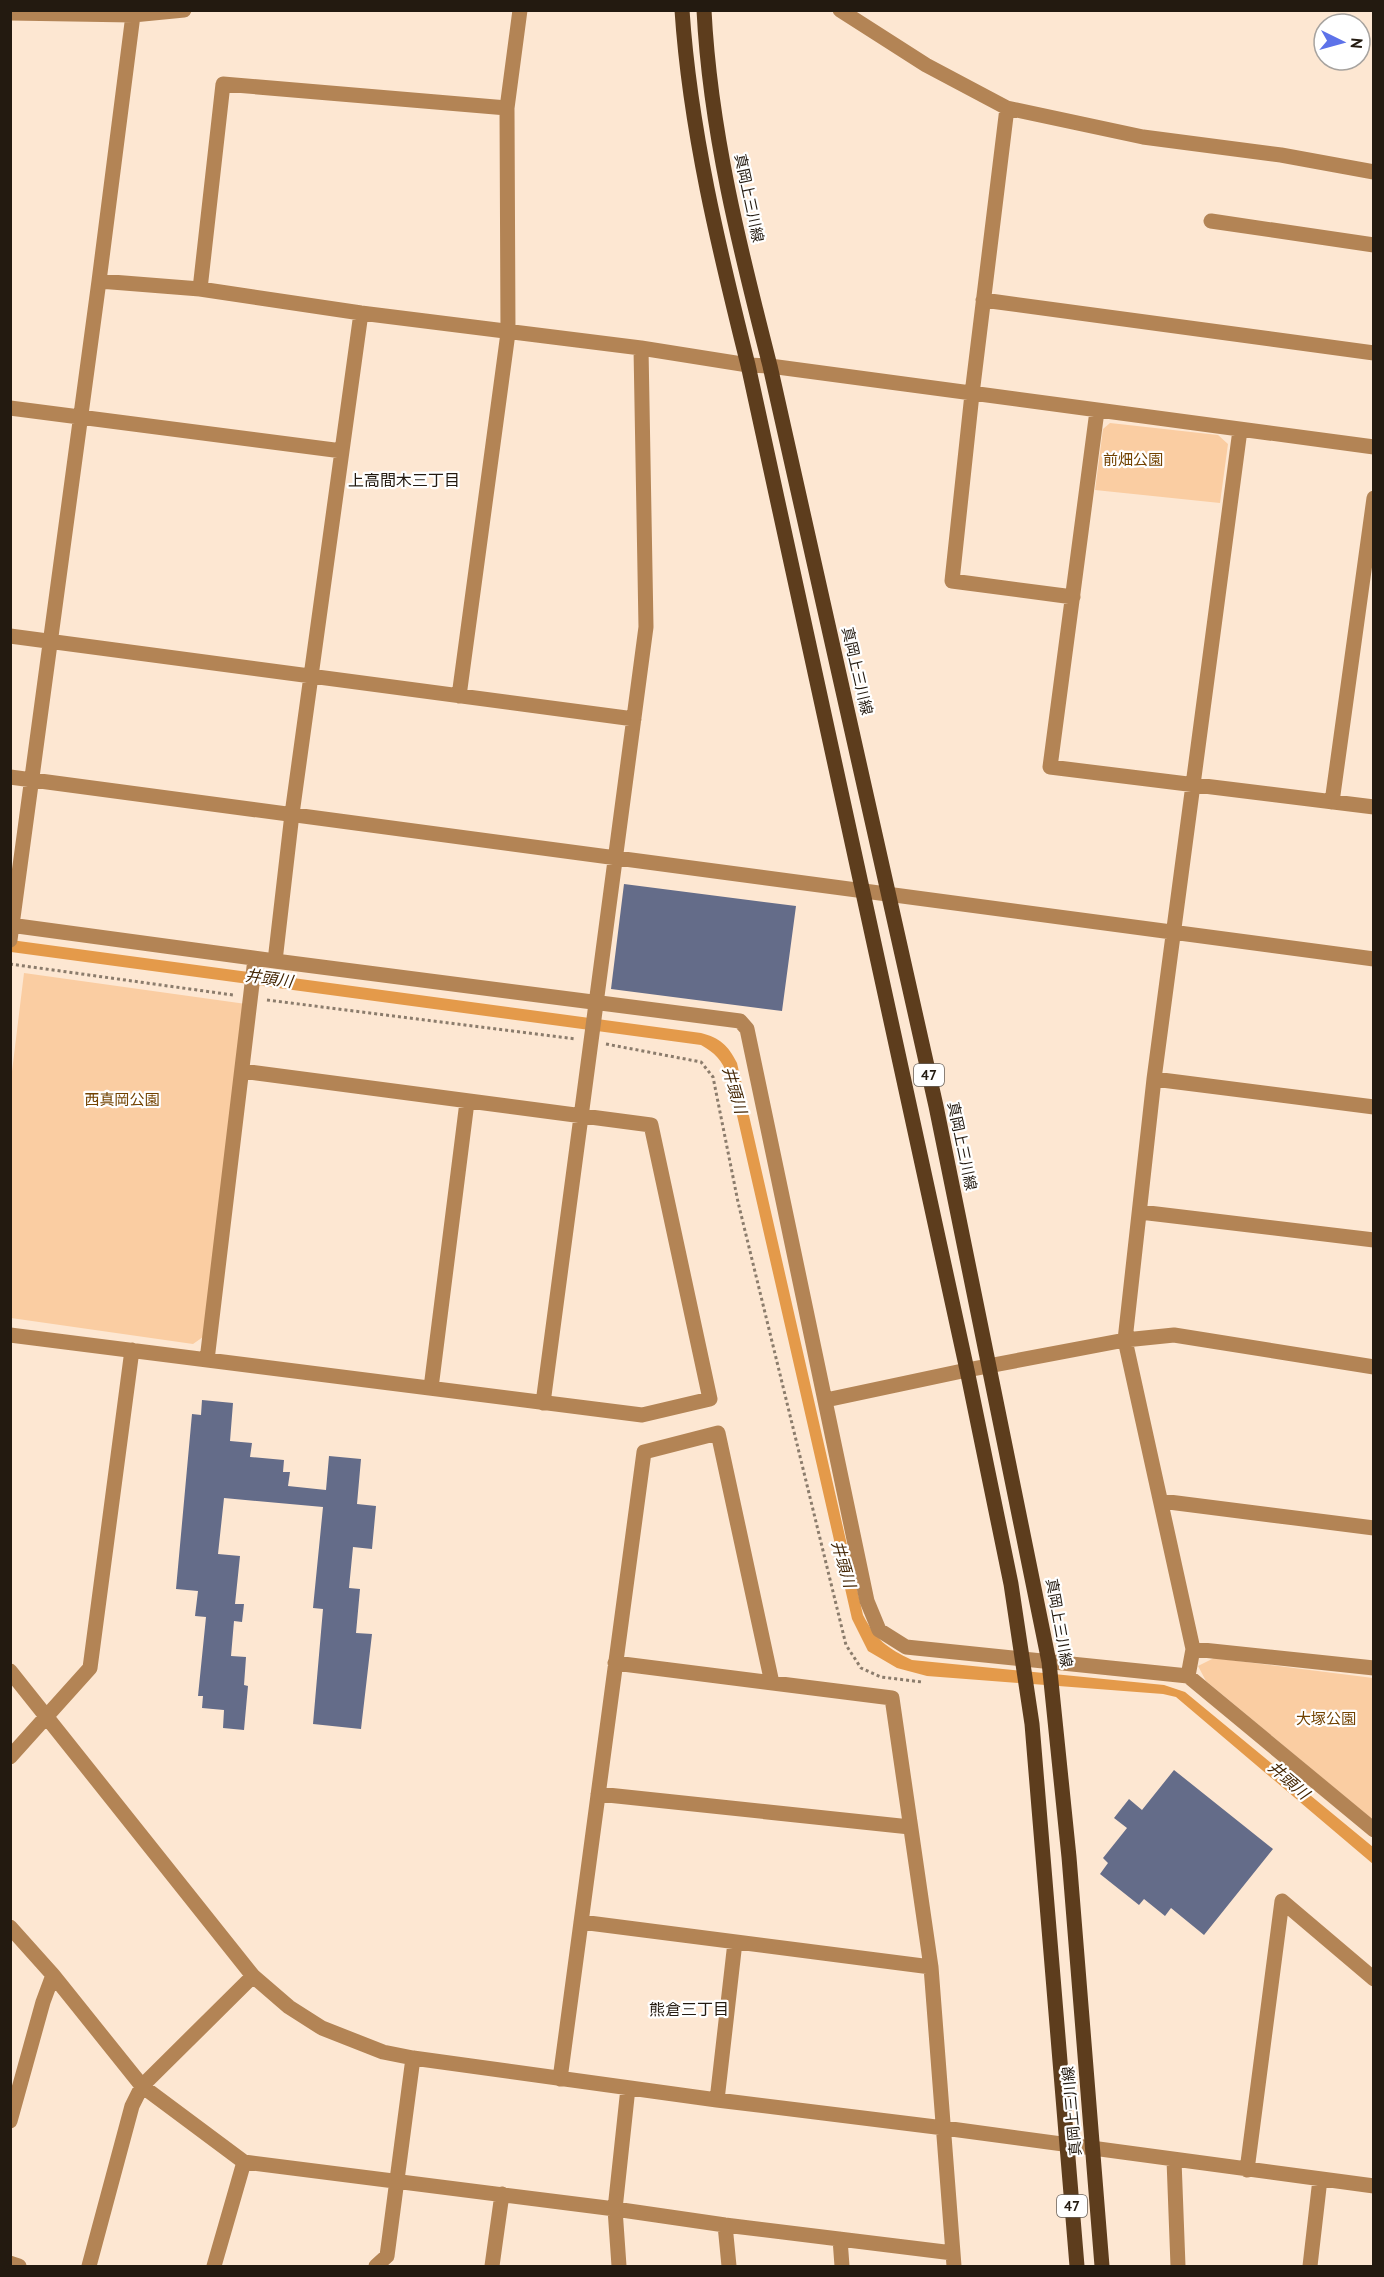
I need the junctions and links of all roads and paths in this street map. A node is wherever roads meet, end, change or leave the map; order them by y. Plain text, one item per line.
1 (184, 10) edge
2 (520, 10) edge
3 (682, 10) edge
4 (704, 10) edge
5 (840, 10) edge
6 (10, 13) edge
7 (133, 15) junction
8 (507, 108) junction
9 (1007, 108) junction
10 (1374, 172) edge
11 (1211, 221) dead end
12 (1374, 245) edge
13 (99, 281) junction
14 (200, 289) junction
15 (983, 300) junction
16 (361, 313) junction
17 (508, 333) junction
18 (641, 348) junction
19 (1374, 353) edge
20 (748, 365) junction
21 (770, 366) junction
22 (972, 394) junction
23 (10, 408) edge
24 (1097, 411) junction
25 (80, 417) junction
26 (1240, 430) junction
27 (1374, 447) edge
28 (342, 452) junction
29 (1374, 498) edge
30 (1073, 597) junction
31 (10, 636) edge
32 (50, 642) junction
33 (312, 678) junction
34 (459, 696) junction
35 (634, 719) junction
36 (10, 777) edge
37 (31, 780) junction
38 (1192, 783) junction
39 (1332, 802) junction
40 (1374, 807) edge
41 (292, 814) junction
42 (617, 857) junction
43 (862, 889) junction
44 (889, 893) junction
45 (11, 930) edge
46 (1173, 933) junction
47 (255, 958) junction
48 (1374, 959) edge
49 (275, 961) junction
50 (10, 964) edge
51 (251, 998) junction
52 (597, 1003) junction
53 (592, 1041) junction
54 (242, 1071) junction
55 (1154, 1079) junction
56 (466, 1102) junction
57 (1374, 1107) edge
58 (582, 1116) junction
59 (1140, 1212) junction
60 (1374, 1240) edge
61 (10, 1335) edge
62 (1125, 1340) junction
63 (132, 1350) junction
64 (207, 1360) junction
65 (990, 1366) junction
66 (1374, 1367) edge
67 (967, 1370) junction
68 (431, 1388) junction
69 (825, 1401) junction
70 (543, 1403) junction
71 (1161, 1502) junction
72 (1374, 1528) edge
73 (1193, 1649) junction
74 (1023, 1659) junction
75 (1049, 1662) junction
76 (615, 1663) junction
77 (1374, 1668) edge
78 (10, 1671) edge
79 (1188, 1676) junction
80 (922, 1682) dead end
81 (772, 1683) junction
82 (47, 1717) junction
83 (10, 1756) edge
84 (598, 1794) junction
85 (910, 1827) junction
86 (1374, 1830) edge
87 (581, 1922) junction
88 (10, 1927) edge
89 (735, 1942) junction
90 (931, 1967) junction
91 (53, 1974) junction
92 (253, 1976) junction
93 (1374, 1979) edge
94 (413, 2058) junction
95 (560, 2079) junction
96 (142, 2086) junction
97 (628, 2088) junction
98 (717, 2100) junction
99 (10, 2121) edge
100 (944, 2128) junction
101 (1068, 2146) junction
102 (1094, 2150) junction
103 (1174, 2160) junction
104 (243, 2162) junction
105 (1247, 2170) junction
106 (1320, 2179) junction
107 (396, 2181) junction
108 (1374, 2187) edge
109 (502, 2194) junction
110 (615, 2209) junction
111 (725, 2225) junction
112 (840, 2239) junction
113 (954, 2260) edge
114 (10, 2263) edge
115 (19, 2266) edge
116 (89, 2266) edge
117 (214, 2266) edge
118 (376, 2266) edge
119 (492, 2266) edge
120 (619, 2266) edge
121 (729, 2266) edge
122 (842, 2266) edge
123 (1077, 2266) edge
124 (1102, 2266) edge
125 (1178, 2266) edge
126 (1310, 2266) edge

1 - 7 street
2 - 8 street
3 - 20 main road, 真岡上三川線 / 47
4 - 21 main road, 真岡上三川線 / 47
5 - 9 street
6 - 7 street
7 - 13 street
8 - 14 street
8 - 17 street
9 - 10 street
9 - 15 street
11 - 12 street
13 - 14 street
13 - 25 street
14 - 16 street
15 - 19 street
15 - 22 street
16 - 17 street
16 - 28 street
17 - 18 street
17 - 34 street
18 - 20 street
18 - 35 street
20 - 21 street
20 - 43 main road, 真岡上三川線 / 47
21 - 22 street
21 - 44 main road, 真岡上三川線 / 47
22 - 24 street
22 - 30 street
23 - 25 street
24 - 26 street
24 - 30 street
25 - 28 street
25 - 32 street
26 - 27 street
26 - 38 street
28 - 33 street
29 - 39 street
30 - 38 street
31 - 32 street
32 - 33 street
32 - 37 street
33 - 34 street
33 - 41 street
34 - 35 street
35 - 42 street
36 - 37 street
37 - 41 street
37 - 45 street
38 - 39 street
38 - 46 street
39 - 40 street
41 - 42 street
41 - 49 street
42 - 43 street
42 - 52 street
43 - 44 street
43 - 67 main road, 真岡上三川線 / 47
44 - 46 street
44 - 65 main road, 真岡上三川線 / 47
45 - 47 street
46 - 48 street
46 - 55 street
47 - 49 street
47 - 51 street
49 - 52 street
50 - 51 path
51 - 53 path
51 - 54 street
52 - 53 street
52 - 69 street
53 - 58 street
53 - 80 path
54 - 56 street
54 - 64 street
55 - 57 street
55 - 59 street
56 - 58 street
56 - 68 street
58 - 70 street
58 - 70 street
59 - 60 street
59 - 62 street
61 - 63 street
62 - 65 street
62 - 66 street
62 - 71 street
63 - 64 street
63 - 82 street
64 - 68 street
65 - 67 street
65 - 75 main road, 真岡上三川線 / 47
67 - 69 street
67 - 74 main road, 真岡上三川線 / 47
68 - 70 street
69 - 74 street
71 - 72 street
71 - 73 street
73 - 77 street
73 - 79 street
74 - 75 street
74 - 101 main road, 真岡上三川線 / 47
75 - 79 street
75 - 102 main road, 真岡上三川線 / 47
76 - 81 street
76 - 81 street
76 - 84 street
78 - 82 street
79 - 86 street
81 - 85 street
82 - 83 street
82 - 92 street
84 - 85 street
84 - 87 street
85 - 90 street
87 - 89 street
87 - 95 street
88 - 91 street
89 - 90 street
89 - 98 street
90 - 100 street
91 - 96 street
91 - 99 street
92 - 94 street
92 - 96 street
93 - 105 street
94 - 95 street
94 - 107 street
95 - 97 street
96 - 104 street
96 - 116 street
97 - 98 street
97 - 110 street
98 - 100 street
100 - 101 street
100 - 113 street
101 - 102 street
101 - 123 main road, 真岡上三川線 / 47
102 - 103 street
102 - 124 main road, 真岡上三川線 / 47
103 - 105 street
103 - 125 street
104 - 107 street
104 - 117 street
105 - 106 street
106 - 108 street
106 - 126 street
107 - 109 street
107 - 118 street
109 - 110 street
109 - 119 street
110 - 111 street
110 - 120 street
111 - 112 street
111 - 121 street
112 - 113 street
112 - 122 street
114 - 115 street

